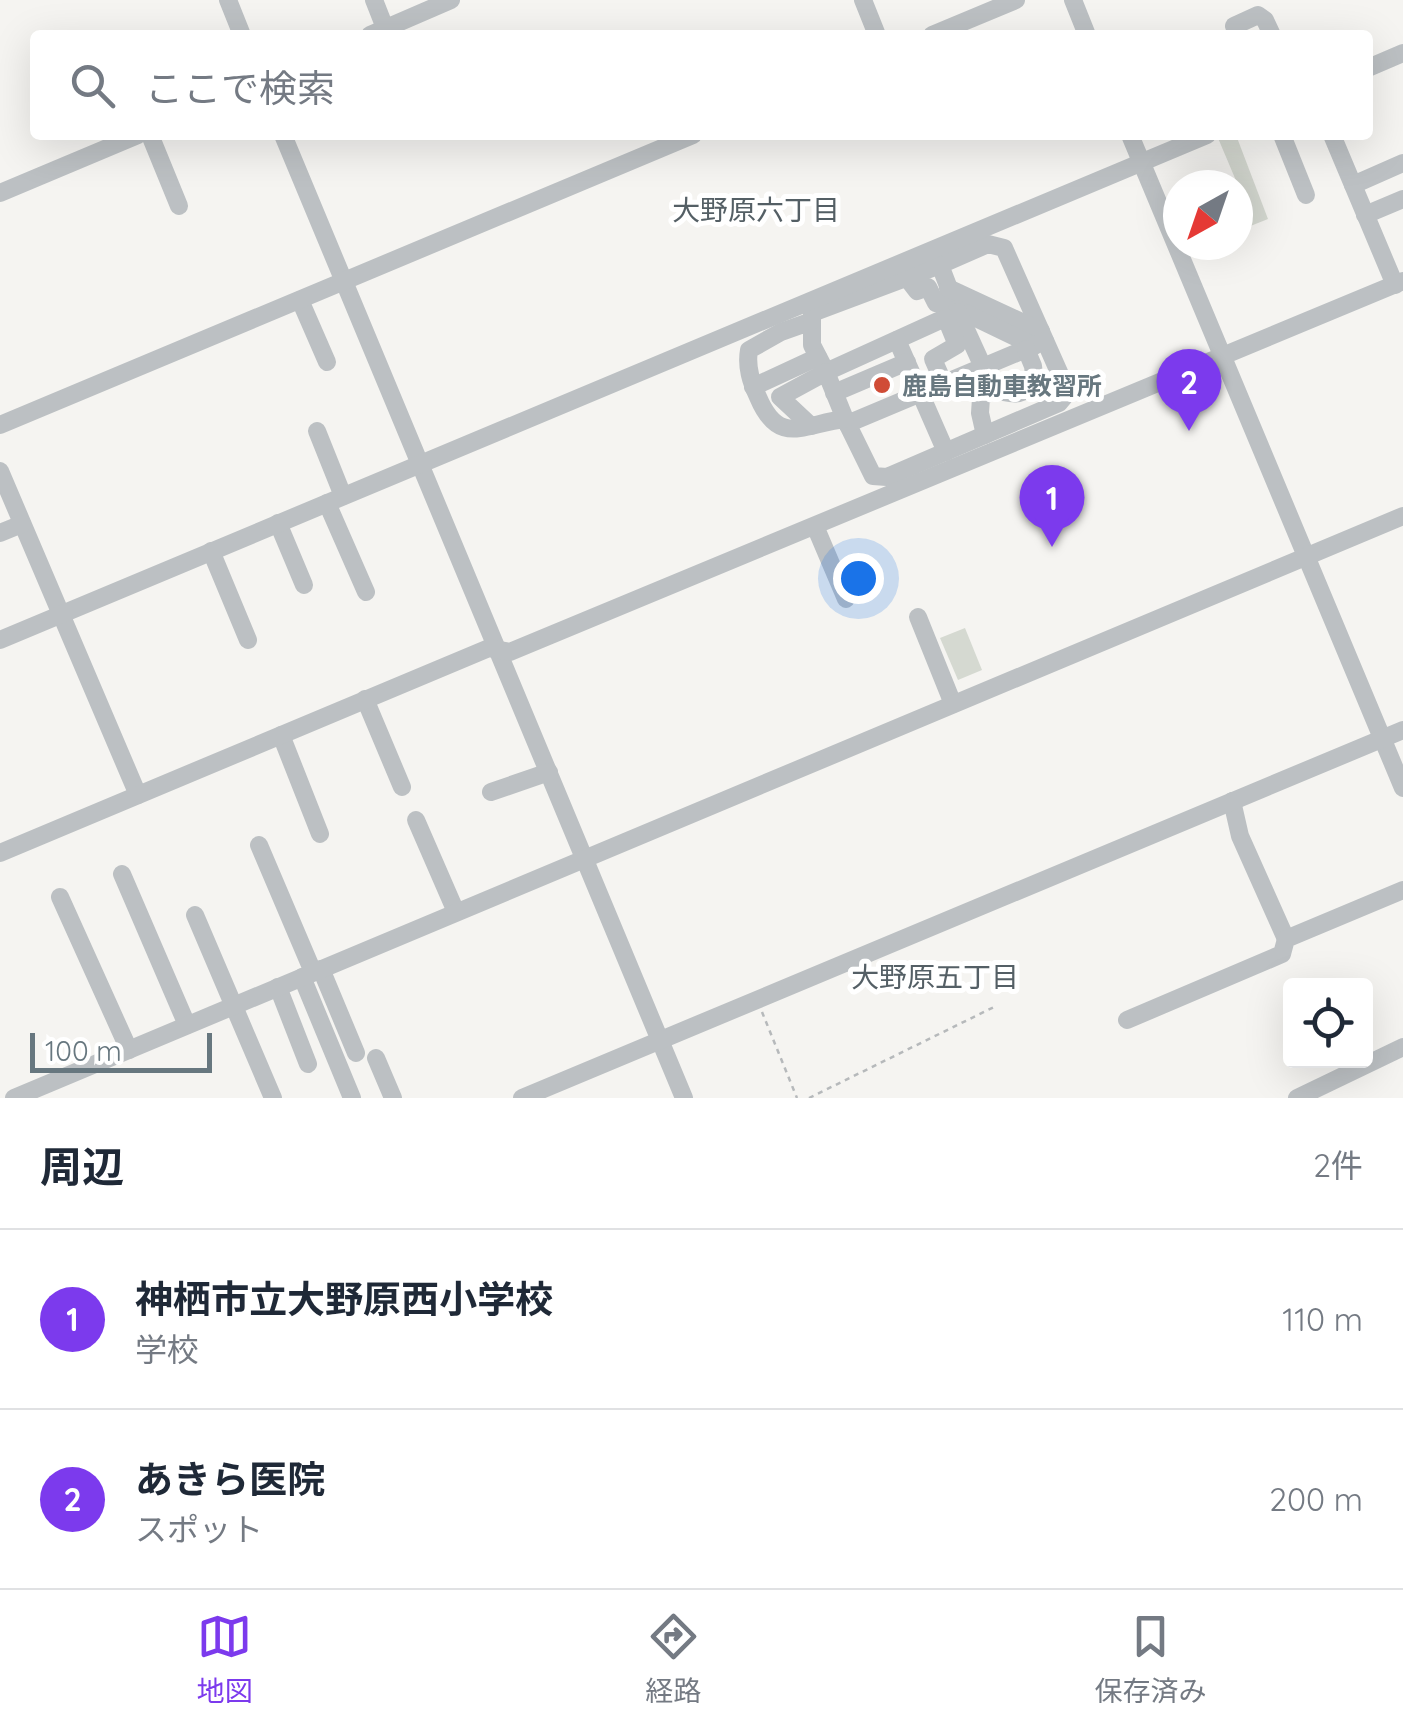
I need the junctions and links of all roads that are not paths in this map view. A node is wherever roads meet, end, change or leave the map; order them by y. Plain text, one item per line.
1 (228, 0) edge
2 (374, 0) edge
3 (451, 0) edge
4 (863, 0) edge
5 (1016, 0) edge
6 (1073, 0) edge
7 (240, 30) edge
8 (378, 30) edge
9 (383, 30) edge
10 (875, 30) edge
11 (944, 30) edge
12 (1086, 30) edge
13 (1235, 30) edge
14 (1270, 30) edge
15 (1403, 53) edge
16 (1373, 66) edge
17 (126, 140) edge
18 (152, 140) edge
19 (286, 140) edge
20 (682, 140) edge
21 (1132, 140) edge
22 (1194, 140) edge
23 (1284, 140) edge
24 (1334, 140) edge
25 (1141, 162) junction
26 (1403, 162) edge
27 (1352, 184) junction
28 (0, 193) edge
29 (1306, 194) dead end
30 (1403, 199) edge
31 (179, 206) dead end
32 (1365, 215) junction
33 (940, 266) junction
34 (907, 278) junction
35 (344, 282) junction
36 (1399, 283) edge
37 (300, 300) junction
38 (952, 305) junction
39 (812, 320) junction
40 (716, 340) junction
41 (897, 340) junction
42 (1036, 342) junction
43 (1222, 357) junction
44 (327, 362) dead end
45 (746, 362) junction
46 (907, 362) junction
47 (822, 364) junction
48 (983, 368) junction
49 (944, 384) junction
50 (753, 387) junction
51 (834, 393) junction
52 (920, 394) junction
53 (846, 422) junction
54 (0, 426) edge
55 (811, 426) junction
56 (318, 431) dead end
57 (985, 435) junction
58 (946, 452) junction
59 (421, 463) junction
60 (0, 471) edge
61 (335, 499) junction
62 (1403, 516) edge
63 (278, 523) junction
64 (22, 524) junction
65 (815, 526) junction
66 (0, 533) edge
67 (211, 551) junction
68 (1305, 557) junction
69 (304, 585) dead end
70 (366, 592) dead end
71 (846, 599) dead end
72 (60, 615) junction
73 (918, 617) dead end
74 (0, 640) edge
75 (248, 640) dead end
76 (498, 649) junction
77 (365, 700) junction
78 (953, 704) junction
79 (1403, 730) edge
80 (281, 734) junction
81 (1382, 738) junction
82 (549, 772) junction
83 (402, 787) dead end
84 (1403, 788) edge
85 (491, 792) dead end
86 (138, 795) junction
87 (1232, 802) junction
88 (416, 820) dead end
89 (320, 834) dead end
90 (259, 845) dead end
91 (0, 852) edge
92 (585, 858) junction
93 (122, 874) dead end
94 (1403, 890) edge
95 (60, 896) dead end
96 (456, 912) junction
97 (195, 915) dead end
98 (1286, 939) junction
99 (312, 973) junction
100 (278, 987) junction
101 (234, 1006) junction
102 (1127, 1020) dead end
103 (187, 1025) junction
104 (660, 1040) junction
105 (1403, 1047) edge
106 (129, 1050) junction
107 (356, 1053) dead end
108 (376, 1058) dead end
109 (308, 1064) dead end
110 (14, 1098) edge
111 (273, 1098) edge
112 (352, 1098) edge
113 (393, 1098) edge
114 (522, 1098) edge
115 (684, 1098) edge
116 (1296, 1098) edge

1 - 7 street
2 - 8 street
3 - 9 street
4 - 10 street
5 - 11 street
6 - 12 street
13 - 14 street
15 - 16 street
17 - 28 street
18 - 31 street
19 - 35 street
20 - 35 street
21 - 25 street
22 - 25 street
23 - 29 street
24 - 27 street
25 - 40 street
25 - 43 street
26 - 27 street
27 - 32 street
30 - 32 street
32 - 36 street
33 - 34 street
33 - 38 street
33 - 42 street
34 - 38 street
34 - 39 street
35 - 37 street
35 - 59 street
36 - 43 street
37 - 44 street
37 - 54 street
38 - 41 street
38 - 42 street
38 - 48 street
38 - 49 street
39 - 45 street
39 - 47 street
40 - 45 street
40 - 59 street
41 - 46 street
41 - 47 street
42 - 48 street
42 - 57 street
42 - 57 street
43 - 65 street
43 - 68 street
45 - 50 street
46 - 51 street
46 - 52 street
47 - 50 street
47 - 51 street
47 - 55 street
48 - 49 street
49 - 52 street
50 - 55 street
51 - 53 street
52 - 53 street
52 - 58 street
53 - 55 street
53 - 58 street
56 - 61 street
57 - 58 street
59 - 61 street
59 - 76 street
60 - 64 street
61 - 63 street
61 - 70 street
62 - 68 street
63 - 67 street
63 - 69 street
64 - 66 street
64 - 72 street
65 - 71 street
65 - 76 street
67 - 72 street
67 - 75 street
68 - 78 street
68 - 81 street
72 - 74 street
72 - 86 street
73 - 78 street
76 - 77 street
76 - 82 street
77 - 80 street
77 - 83 street
78 - 92 street
79 - 81 street
80 - 86 street
80 - 89 street
81 - 84 street
81 - 87 street
82 - 85 street
82 - 92 street
86 - 91 street
87 - 98 street
87 - 104 street
88 - 96 street
90 - 99 street
92 - 96 street
92 - 104 street
93 - 103 street
94 - 98 street
95 - 106 street
96 - 99 street
97 - 101 street
98 - 102 street
99 - 100 street
99 - 107 street
99 - 112 street
100 - 101 street
100 - 109 street
101 - 103 street
101 - 111 street
103 - 106 street
104 - 114 street
104 - 115 street
105 - 116 street
106 - 110 street
108 - 113 street

